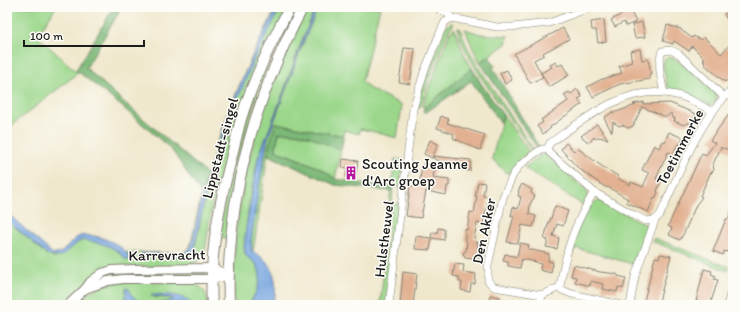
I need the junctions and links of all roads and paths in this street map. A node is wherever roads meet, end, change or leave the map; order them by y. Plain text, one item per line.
1 (290, 7) edge
2 (302, 7) edge
3 (592, 7) edge
4 (440, 10) dead end
5 (452, 18) junction
6 (733, 89) edge
7 (664, 93) junction
8 (724, 97) junction
9 (714, 112) junction
10 (547, 149) junction
11 (594, 192) junction
12 (655, 220) junction
13 (212, 268) junction
14 (229, 275) junction
15 (212, 279) junction
16 (733, 285) edge
17 (560, 287) junction
18 (85, 289) junction
19 (542, 295) junction
20 (68, 305) edge
21 (212, 305) edge
22 (229, 305) edge
23 (389, 305) edge
24 (540, 305) edge
25 (621, 305) edge
26 (630, 305) edge
27 (727, 305) edge

1 - 13 main road, Lippstadt-singel
2 - 14 main road, Lippstadt-singel
3 - 5 street
4 - 5 street
5 - 23 street, Hulstheuvel
6 - 8 street, Toetimmerke
7 - 8 street
7 - 9 street, Den Akker
7 - 10 street, Den Akker
8 - 9 street, Toetimmerke
9 - 12 street, Toetimmerke
10 - 11 street
10 - 19 street, Den Akker
11 - 12 street
11 - 17 street
12 - 26 street
13 - 14 street, Karrevracht
13 - 15 main road, Lippstadt-singel
13 - 18 street, Karrevracht
14 - 15 street, Karrevracht
14 - 22 main road, Lippstadt-singel
15 - 18 street, Karrevracht
15 - 21 main road, Lippstadt-singel
16 - 27 street
17 - 19 street
17 - 25 street
18 - 20 street, Karrevracht
19 - 24 street

